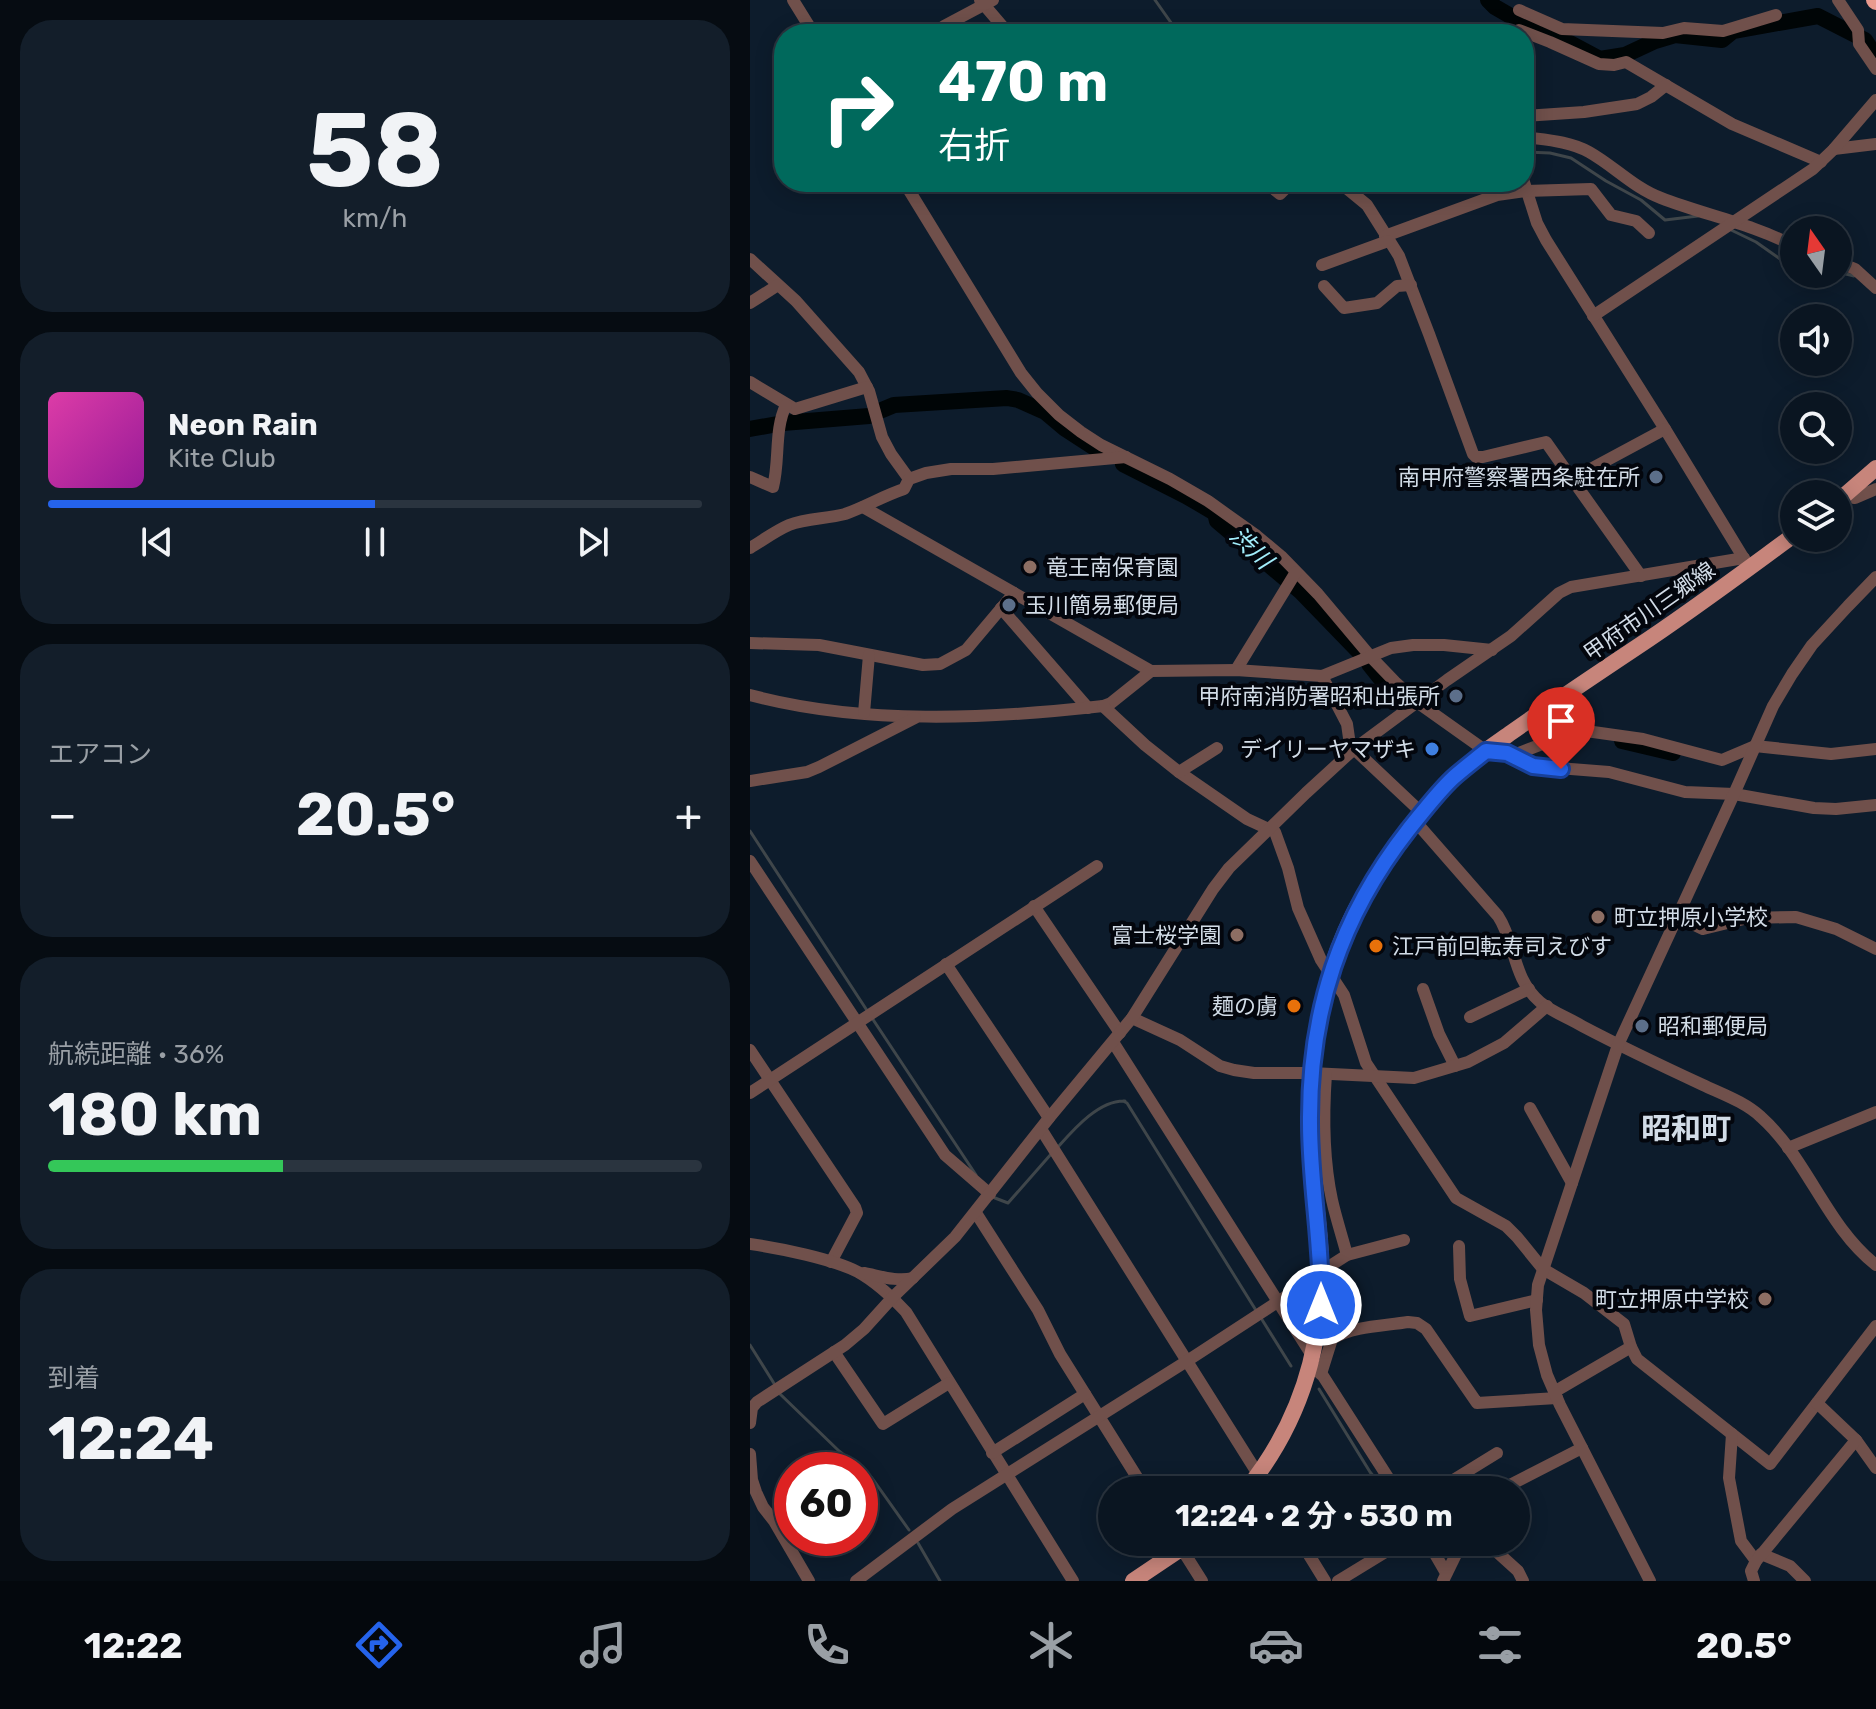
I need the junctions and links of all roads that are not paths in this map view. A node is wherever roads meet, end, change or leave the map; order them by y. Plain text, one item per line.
1 (793, 0) edge
2 (1838, 0) edge
3 (986, 2) edge
4 (1520, 5) edge
5 (1776, 15) dead end
6 (808, 24) edge
7 (948, 24) edge
8 (1002, 24) edge
9 (1534, 37) edge
10 (1876, 69) edge
11 (1666, 85) junction
12 (1876, 100) edge
13 (1534, 115) edge
14 (1534, 138) edge
15 (1876, 144) edge
16 (1834, 149) junction
17 (1821, 162) junction
18 (1534, 187) edge
19 (910, 192) edge
20 (1351, 192) edge
21 (1508, 192) edge
22 (1527, 192) edge
23 (1733, 222) junction
24 (1649, 233) dead end
25 (1386, 238) junction
26 (1780, 239) edge
27 (750, 259) edge
28 (1322, 265) dead end
29 (1852, 268) edge
30 (778, 285) junction
31 (1411, 285) junction
32 (1324, 286) dead end
33 (1876, 288) edge
34 (750, 303) edge
35 (1593, 316) junction
36 (750, 382) edge
37 (867, 387) junction
38 (782, 417) junction
39 (1665, 429) junction
40 (1126, 457) junction
41 (1876, 468) edge
42 (750, 477) edge
43 (909, 479) junction
44 (1572, 479) junction
45 (1852, 489) edge
46 (1876, 489) edge
47 (1852, 498) edge
48 (863, 507) junction
49 (1780, 543) edge
50 (750, 548) edge
51 (1747, 563) junction
52 (1641, 576) junction
53 (1876, 577) edge
54 (1293, 578) junction
55 (1014, 593) junction
56 (1001, 608) junction
57 (750, 643) edge
58 (1492, 650) junction
59 (869, 655) junction
60 (1371, 657) junction
61 (1236, 670) junction
62 (1151, 671) junction
63 (1322, 676) junction
64 (750, 695) edge
65 (1417, 702) junction
66 (1103, 706) junction
67 (1088, 708) junction
68 (864, 713) junction
69 (918, 716) junction
70 (1755, 746) junction
71 (1217, 748) dead end
72 (1876, 749) edge
73 (1353, 750) junction
74 (1486, 751) junction
75 (1511, 756) junction
76 (1179, 772) junction
77 (750, 781) edge
78 (1734, 794) junction
79 (1876, 805) edge
80 (1418, 817) junction
81 (1270, 828) junction
82 (750, 861) edge
83 (1097, 866) dead end
84 (1034, 906) junction
85 (1676, 916) junction
86 (1876, 949) edge
87 (946, 964) junction
88 (1330, 974) junction
89 (1423, 989) dead end
90 (1529, 989) junction
91 (1547, 1006) junction
92 (1470, 1017) dead end
93 (1132, 1018) junction
94 (857, 1023) junction
95 (1116, 1038) junction
96 (1618, 1045) junction
97 (750, 1050) edge
98 (1455, 1066) junction
99 (1318, 1074) junction
100 (1373, 1076) junction
101 (770, 1079) junction
102 (750, 1093) edge
103 (1530, 1108) dead end
104 (1876, 1112) edge
105 (1045, 1124) junction
106 (1788, 1148) junction
107 (1572, 1183) junction
108 (990, 1194) junction
109 (976, 1213) junction
110 (1404, 1240) dead end
111 (751, 1243) edge
112 (1459, 1246) dead end
113 (1347, 1255) junction
114 (831, 1262) junction
115 (1876, 1265) edge
116 (1543, 1269) junction
117 (857, 1272) junction
118 (1322, 1273) junction
119 (913, 1278) junction
120 (893, 1297) junction
121 (1537, 1300) junction
122 (1278, 1302) junction
123 (1876, 1326) edge
124 (1347, 1331) junction
125 (1631, 1347) junction
126 (834, 1352) junction
127 (1187, 1361) junction
128 (1314, 1365) junction
129 (949, 1383) junction
130 (1085, 1394) junction
131 (1556, 1395) junction
132 (1817, 1403) junction
133 (1099, 1417) junction
134 (750, 1423) edge
135 (1732, 1434) junction
136 (1856, 1440) junction
137 (1582, 1448) junction
138 (992, 1453) junction
139 (1497, 1453) dead end
140 (750, 1454) edge
141 (1876, 1468) edge
142 (1258, 1475) joint
143 (1007, 1476) junction
144 (1136, 1476) edge
145 (1387, 1476) edge
146 (1460, 1476) edge
147 (1527, 1476) edge
148 (1167, 1556) edge
149 (1190, 1556) edge
150 (1310, 1556) edge
151 (1379, 1556) edge
152 (1434, 1556) edge
153 (1455, 1556) edge
154 (1501, 1556) edge
155 (1758, 1558) junction
156 (1444, 1577) edge
157 (809, 1581) edge
158 (856, 1581) edge
159 (1073, 1581) edge
160 (1133, 1581) edge
161 (1202, 1581) edge
162 (1325, 1581) edge
163 (1338, 1581) edge
164 (1523, 1581) edge
165 (1650, 1581) edge
166 (1754, 1581) edge
167 (1805, 1581) edge

1 - 6 street
2 - 10 street
3 - 7 street
3 - 8 street
4 - 5 street
9 - 11 street
11 - 13 street
11 - 17 street
12 - 16 street
14 - 23 street
15 - 16 street
16 - 17 street
17 - 23 street
18 - 24 street
19 - 40 street
20 - 25 street
21 - 25 street
22 - 35 street
23 - 26 street
23 - 35 street
25 - 28 street
25 - 31 street
27 - 30 street
29 - 33 street
30 - 34 street
30 - 37 street
31 - 32 street
31 - 44 street
35 - 39 street
36 - 38 street
37 - 38 street
37 - 43 street
38 - 42 street
39 - 44 street
39 - 51 street
40 - 43 street
40 - 54 street
41 - 45 main road
43 - 48 street
44 - 52 street
46 - 47 street
48 - 50 street
48 - 55 street
49 - 51 main road, 甲府市川三郷線
51 - 52 street
51 - 74 main road, 甲府市川三郷線
52 - 58 street
53 - 70 street
54 - 60 street
54 - 61 street
55 - 56 street
55 - 62 street
56 - 59 street
56 - 67 street
57 - 59 street
58 - 60 street
58 - 65 street
59 - 68 street
60 - 63 street
60 - 65 street
61 - 62 street
61 - 63 street
62 - 66 street
63 - 73 street
64 - 68 street
65 - 73 street
65 - 74 street
66 - 67 street
66 - 76 street
67 - 69 street
68 - 69 street
69 - 77 street
70 - 72 street
70 - 75 street
70 - 78 street
71 - 76 street
73 - 80 street
73 - 81 street
74 - 75 street
74 - 80 main road, 甲府市川三郷線
75 - 78 street
76 - 81 street
78 - 79 street
78 - 85 street
80 - 88 main road, 甲府市川三郷線
80 - 90 street
81 - 88 street
81 - 93 street
82 - 94 street
83 - 84 street
84 - 87 street
84 - 95 street
85 - 86 street
85 - 96 street
87 - 94 street
87 - 105 street
88 - 99 main road, 甲府市川三郷線
88 - 100 street
89 - 98 street
90 - 91 street
90 - 92 street
91 - 96 street
91 - 98 street
93 - 95 street
93 - 99 street
94 - 101 street
94 - 108 street
95 - 105 street
95 - 122 street
96 - 106 street
96 - 107 street
97 - 101 street
98 - 100 street
99 - 100 street
99 - 113 street
99 - 118 main road, 甲府市川三郷線
100 - 116 street
101 - 102 street
101 - 114 street
103 - 107 street
104 - 106 street
105 - 108 street
105 - 127 street
106 - 115 street
107 - 116 street
108 - 109 street
109 - 119 street
109 - 130 street
110 - 113 street
111 - 114 street
112 - 121 street
113 - 118 street
114 - 117 street
116 - 121 street
116 - 125 street
117 - 119 street
117 - 120 street
118 - 122 street
118 - 124 street
118 - 128 main road, 甲府市川三郷線
119 - 120 street
120 - 126 street
120 - 129 street
121 - 131 street
122 - 127 street
122 - 128 street
123 - 132 street
124 - 128 street
124 - 131 street
125 - 131 street
125 - 135 street
126 - 129 street
126 - 134 street
127 - 133 street
127 - 142 street
128 - 142 main road, 甲府市川三郷線
128 - 145 street
129 - 138 street
130 - 133 street
130 - 138 street
131 - 137 street
132 - 135 street
132 - 136 street
133 - 143 street
133 - 144 street
135 - 155 street
136 - 141 street
136 - 155 street
137 - 147 street
137 - 165 street
138 - 143 street
139 - 146 street
140 - 157 street
143 - 158 street
143 - 159 street
148 - 160 main road
149 - 161 street
150 - 162 street
151 - 163 street
152 - 156 street
153 - 156 street
154 - 164 street
155 - 166 street
155 - 167 street

